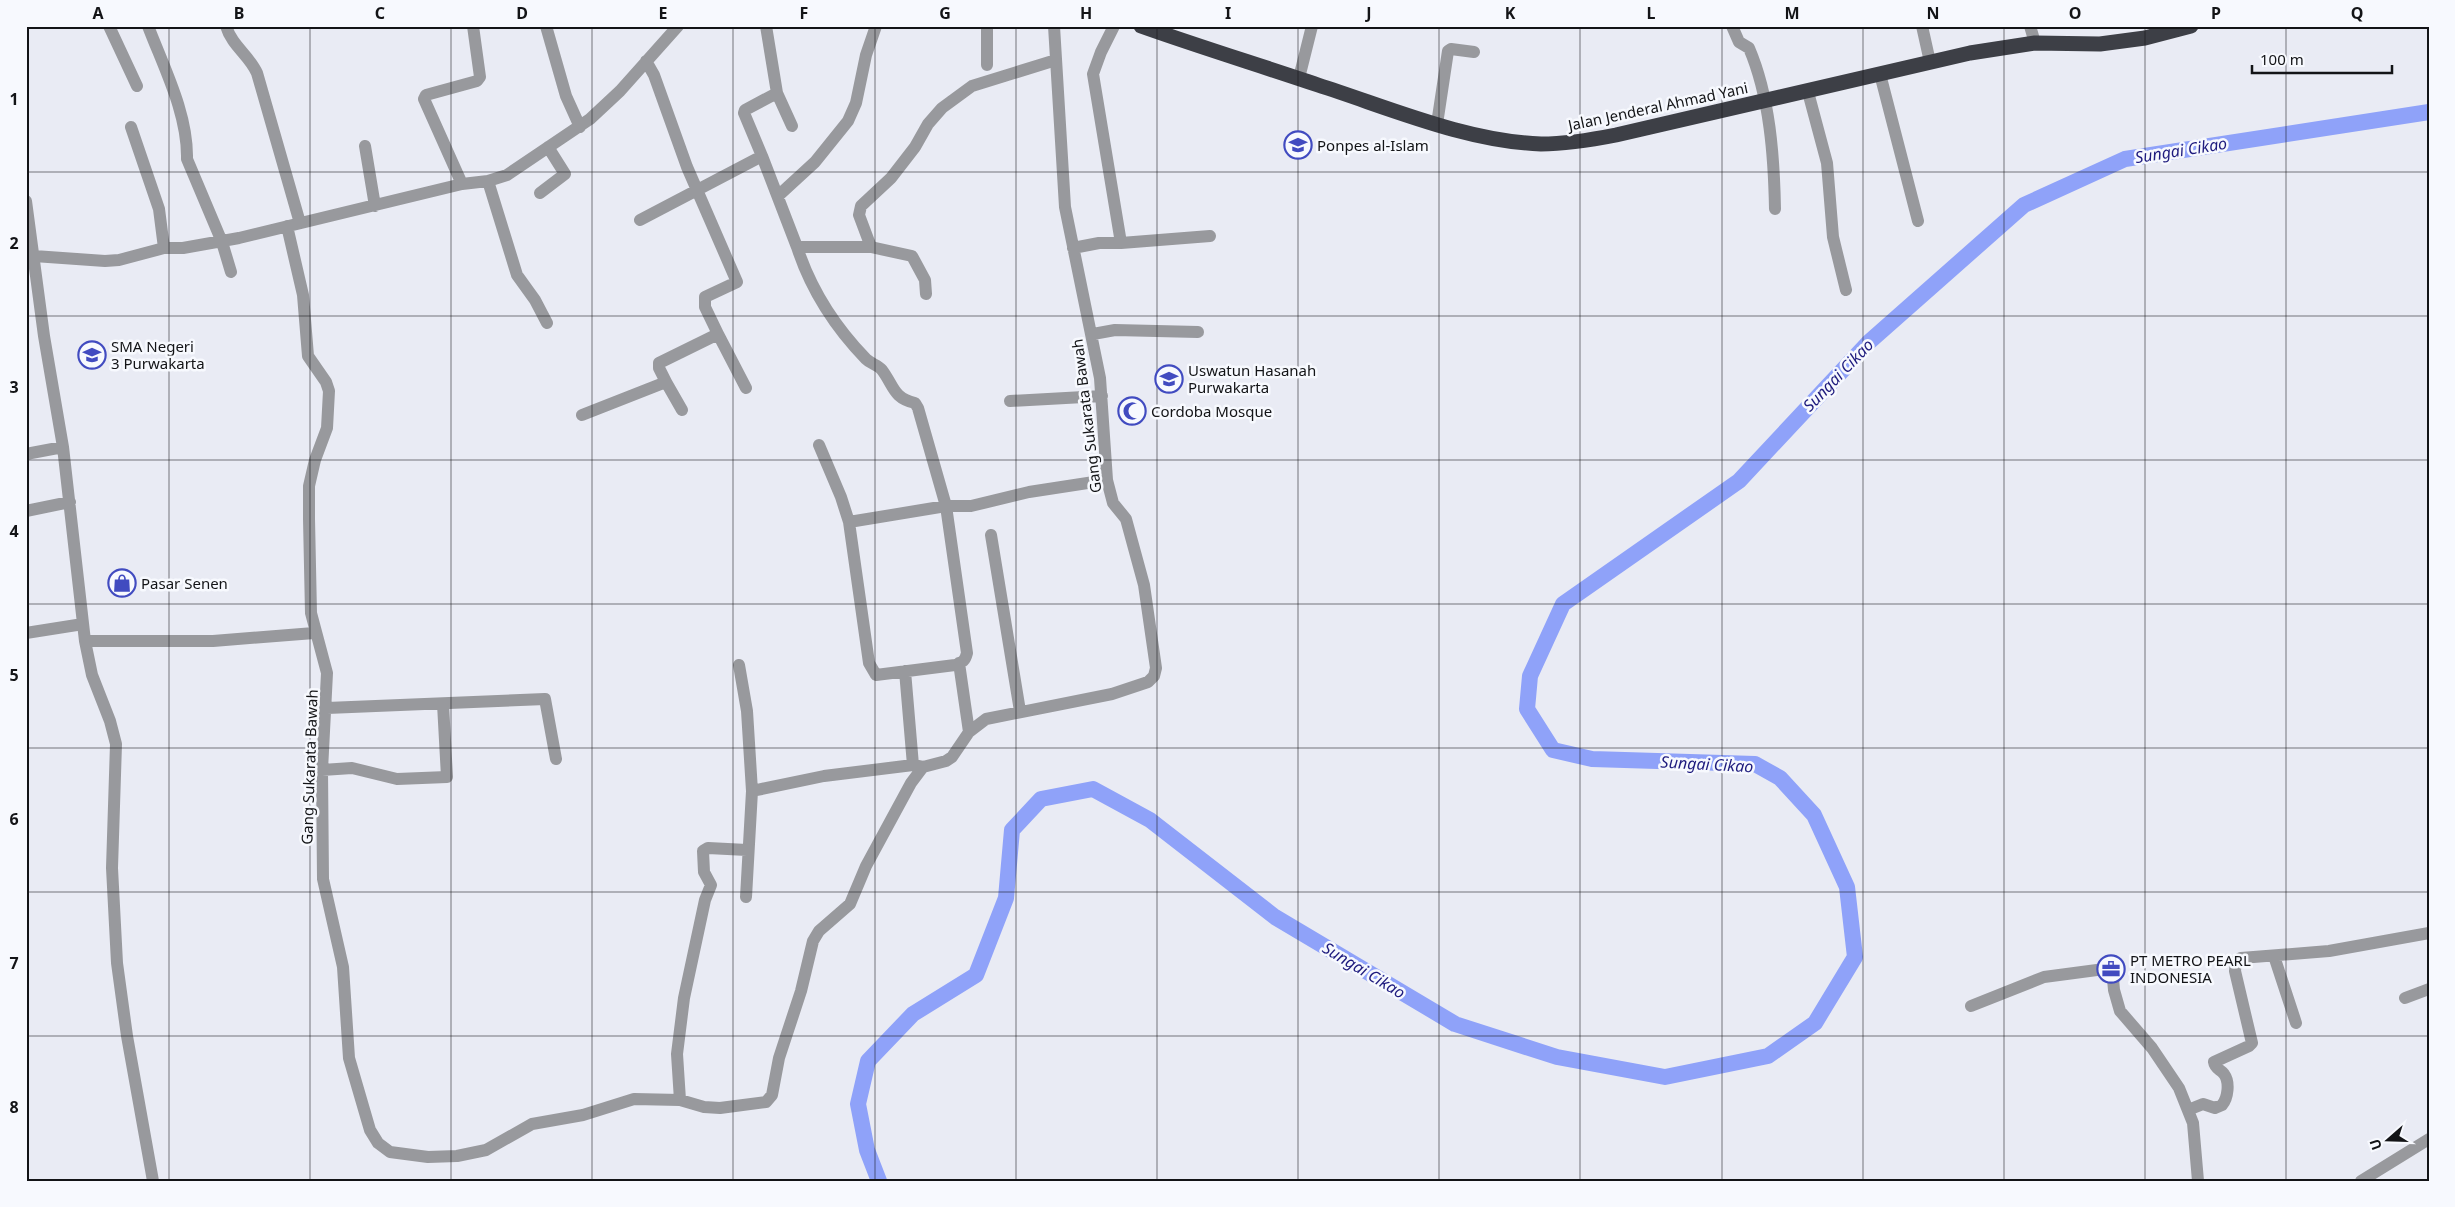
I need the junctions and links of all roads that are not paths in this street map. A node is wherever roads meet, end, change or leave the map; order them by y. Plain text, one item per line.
1 (109, 26) edge
2 (148, 26) edge
3 (226, 26) edge
4 (473, 26) edge
5 (546, 26) edge
6 (678, 26) edge
7 (766, 26) edge
8 (876, 26) edge
9 (987, 26) edge
10 (1054, 26) edge
11 (1114, 26) edge
12 (1142, 26) edge
13 (1312, 26) edge
14 (1732, 26) edge
15 (1922, 26) edge
16 (2030, 26) edge
17 (2191, 26) edge
18 (2035, 43) junction
19 (1474, 52) dead end
20 (1056, 60) junction
21 (646, 61) junction
22 (1930, 62) junction
23 (987, 65) dead end
24 (1880, 74) junction
25 (1298, 78) junction
26 (137, 86) dead end
27 (1808, 92) junction
28 (777, 93) junction
29 (1765, 102) junction
30 (1437, 124) junction
31 (580, 126) junction
32 (792, 126) dead end
33 (130, 127) dead end
34 (365, 146) dead end
35 (548, 147) junction
36 (762, 156) junction
37 (488, 181) junction
38 (462, 184) junction
39 (698, 190) junction
40 (540, 193) dead end
41 (778, 196) junction
42 (26, 201) edge
43 (376, 206) junction
44 (1775, 209) dead end
45 (640, 220) dead end
46 (1918, 221) dead end
47 (300, 223) junction
48 (287, 226) junction
49 (1210, 236) dead end
50 (222, 242) junction
51 (1121, 243) junction
52 (797, 247) junction
53 (871, 247) junction
54 (164, 248) junction
55 (1073, 248) junction
56 (34, 256) junction
57 (231, 272) dead end
58 (1846, 290) dead end
59 (926, 294) dead end
60 (547, 323) dead end
61 (1198, 332) dead end
62 (718, 334) junction
63 (1093, 334) junction
64 (666, 382) junction
65 (746, 388) dead end
66 (1102, 396) junction
67 (1010, 401) dead end
68 (682, 410) dead end
69 (582, 416) dead end
70 (819, 444) dead end
71 (63, 447) junction
72 (27, 449) edge
73 (1107, 480) junction
74 (70, 502) junction
75 (946, 506) junction
76 (26, 511) edge
77 (849, 522) junction
78 (991, 535) dead end
79 (83, 624) junction
80 (314, 632) junction
81 (26, 633) edge
82 (85, 641) junction
83 (959, 664) junction
84 (739, 665) dead end
85 (905, 670) junction
86 (443, 704) junction
87 (326, 708) junction
88 (1020, 711) junction
89 (969, 732) junction
90 (556, 759) dead end
91 (918, 766) junction
92 (322, 770) junction
93 (752, 791) junction
94 (747, 850) junction
95 (746, 897) dead end
96 (2429, 933) edge
97 (2274, 956) junction
98 (2429, 989) edge
99 (2405, 998) dead end
100 (1971, 1006) dead end
101 (2296, 1023) dead end
102 (680, 1100) junction
103 (2188, 1110) junction
104 (2429, 1139) edge
105 (153, 1181) edge
106 (2198, 1181) edge
107 (2361, 1181) edge

1 - 26 street
2 - 50 street
3 - 47 street
4 - 38 street
5 - 31 street
6 - 21 street
7 - 28 street
8 - 41 street
9 - 23 street
10 - 20 street, Gang Sukarata Bawah
11 - 51 street
12 - 25 highway, Jalan Jenderal Ahmad Yani
13 - 25 street
14 - 29 street
15 - 22 street
16 - 18 street
17 - 18 highway, Jalan Jenderal Ahmad Yani
18 - 22 highway, Jalan Jenderal Ahmad Yani
19 - 30 street
20 - 53 street
20 - 55 street, Gang Sukarata Bawah
21 - 31 street
21 - 39 street
22 - 24 highway, Jalan Jenderal Ahmad Yani
24 - 27 highway, Jalan Jenderal Ahmad Yani
24 - 46 street
25 - 30 highway, Jalan Jenderal Ahmad Yani
27 - 29 highway, Jalan Jenderal Ahmad Yani
27 - 58 street
28 - 32 street
28 - 36 street
29 - 30 highway, Jalan Jenderal Ahmad Yani
29 - 44 street
31 - 35 street
33 - 54 street
34 - 43 street
35 - 37 street
35 - 40 street
36 - 39 street
36 - 41 street
37 - 38 street
37 - 60 street
38 - 43 street
39 - 45 street
39 - 62 street
41 - 52 street
42 - 56 street
43 - 47 street
47 - 48 street
48 - 50 street
48 - 80 street, Gang Sukarata Bawah
49 - 51 street
50 - 54 street
50 - 57 street
51 - 55 street
52 - 53 street
52 - 75 street
53 - 59 street
54 - 56 street
55 - 63 street, Gang Sukarata Bawah
56 - 71 street
61 - 63 street
62 - 64 street
62 - 65 street
63 - 66 street, Gang Sukarata Bawah
64 - 68 street
64 - 69 street
66 - 67 street
66 - 73 street, Gang Sukarata Bawah
70 - 77 street
71 - 72 street
71 - 74 street
73 - 75 street
73 - 88 street, Gang Sukarata Bawah
74 - 76 street
74 - 79 street
75 - 77 street
75 - 83 street
77 - 85 street
78 - 88 street
79 - 81 street
79 - 82 street
80 - 82 street
80 - 87 street, Gang Sukarata Bawah
82 - 105 street
83 - 85 street
83 - 89 street
84 - 93 street
85 - 91 street
86 - 87 street
86 - 90 street
86 - 92 street
87 - 92 street, Gang Sukarata Bawah
88 - 89 street, Gang Sukarata Bawah
89 - 91 street, Gang Sukarata Bawah
91 - 93 street
91 - 102 street, Gang Sukarata Bawah
92 - 102 street, Gang Sukarata Bawah
93 - 94 street
94 - 95 street
94 - 102 street
96 - 97 street
97 - 101 street
97 - 103 street
98 - 99 street
100 - 103 street
103 - 106 street
104 - 107 street

